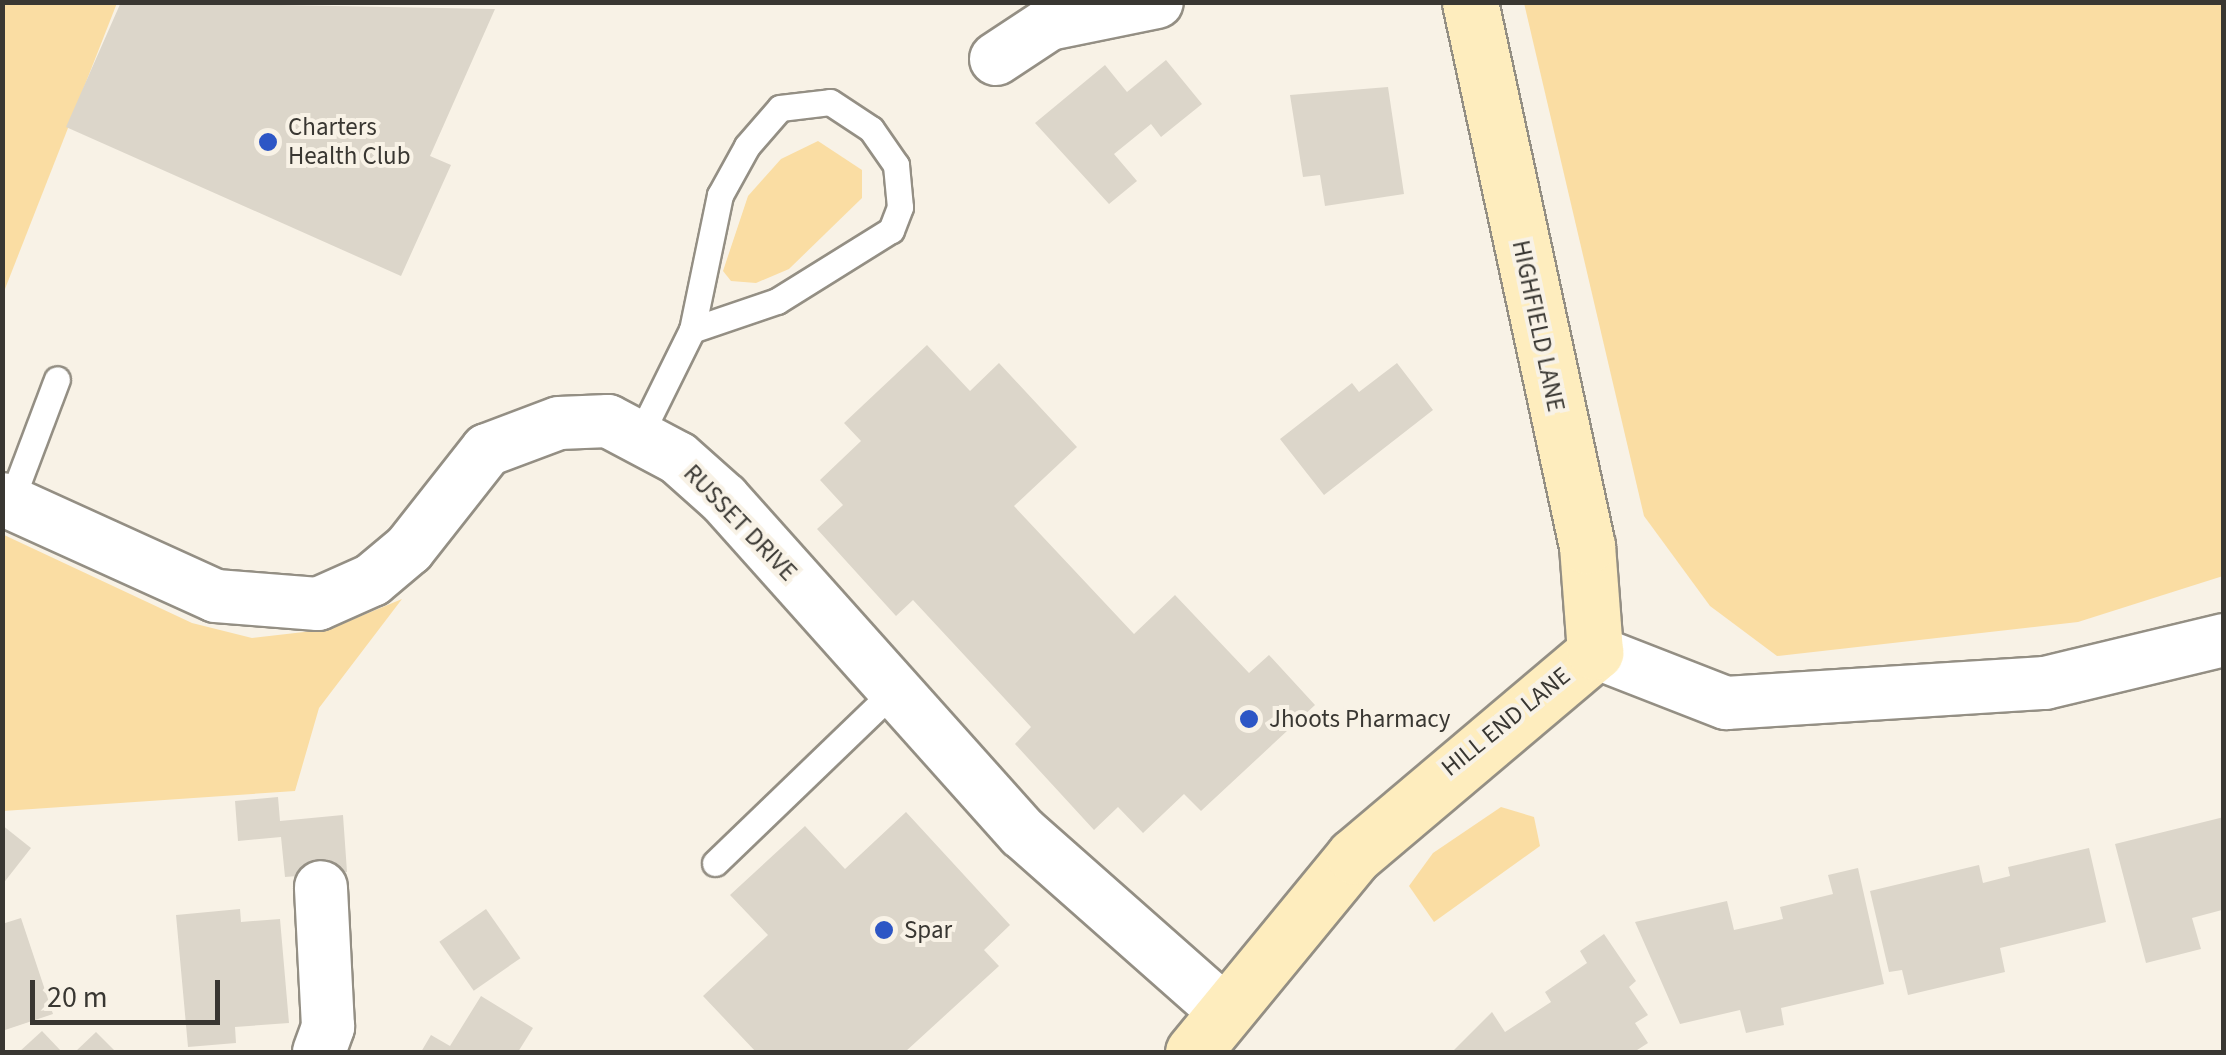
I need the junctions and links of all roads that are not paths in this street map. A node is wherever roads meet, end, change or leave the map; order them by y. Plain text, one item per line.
1 (1157, 2) edge
2 (1470, 2) edge
3 (996, 59) dead end
4 (692, 330) junction
5 (57, 379) dead end
6 (640, 435) junction
7 (7, 500) edge
8 (2224, 640) edge
9 (1595, 652) junction
10 (894, 691) junction
11 (715, 862) dead end
12 (321, 887) dead end
13 (1208, 1032) edge
14 (318, 1052) edge

1 - 3 street
2 - 9 street, HIGHFIELD LANE
4 - 4 lane
4 - 6 lane
5 - 7 lane
6 - 7 street, RUSSET DRIVE
6 - 10 street, RUSSET DRIVE
8 - 9 street, HILL END LANE
9 - 13 street, HILL END LANE
10 - 11 lane
10 - 13 street, RUSSET DRIVE
12 - 14 street

